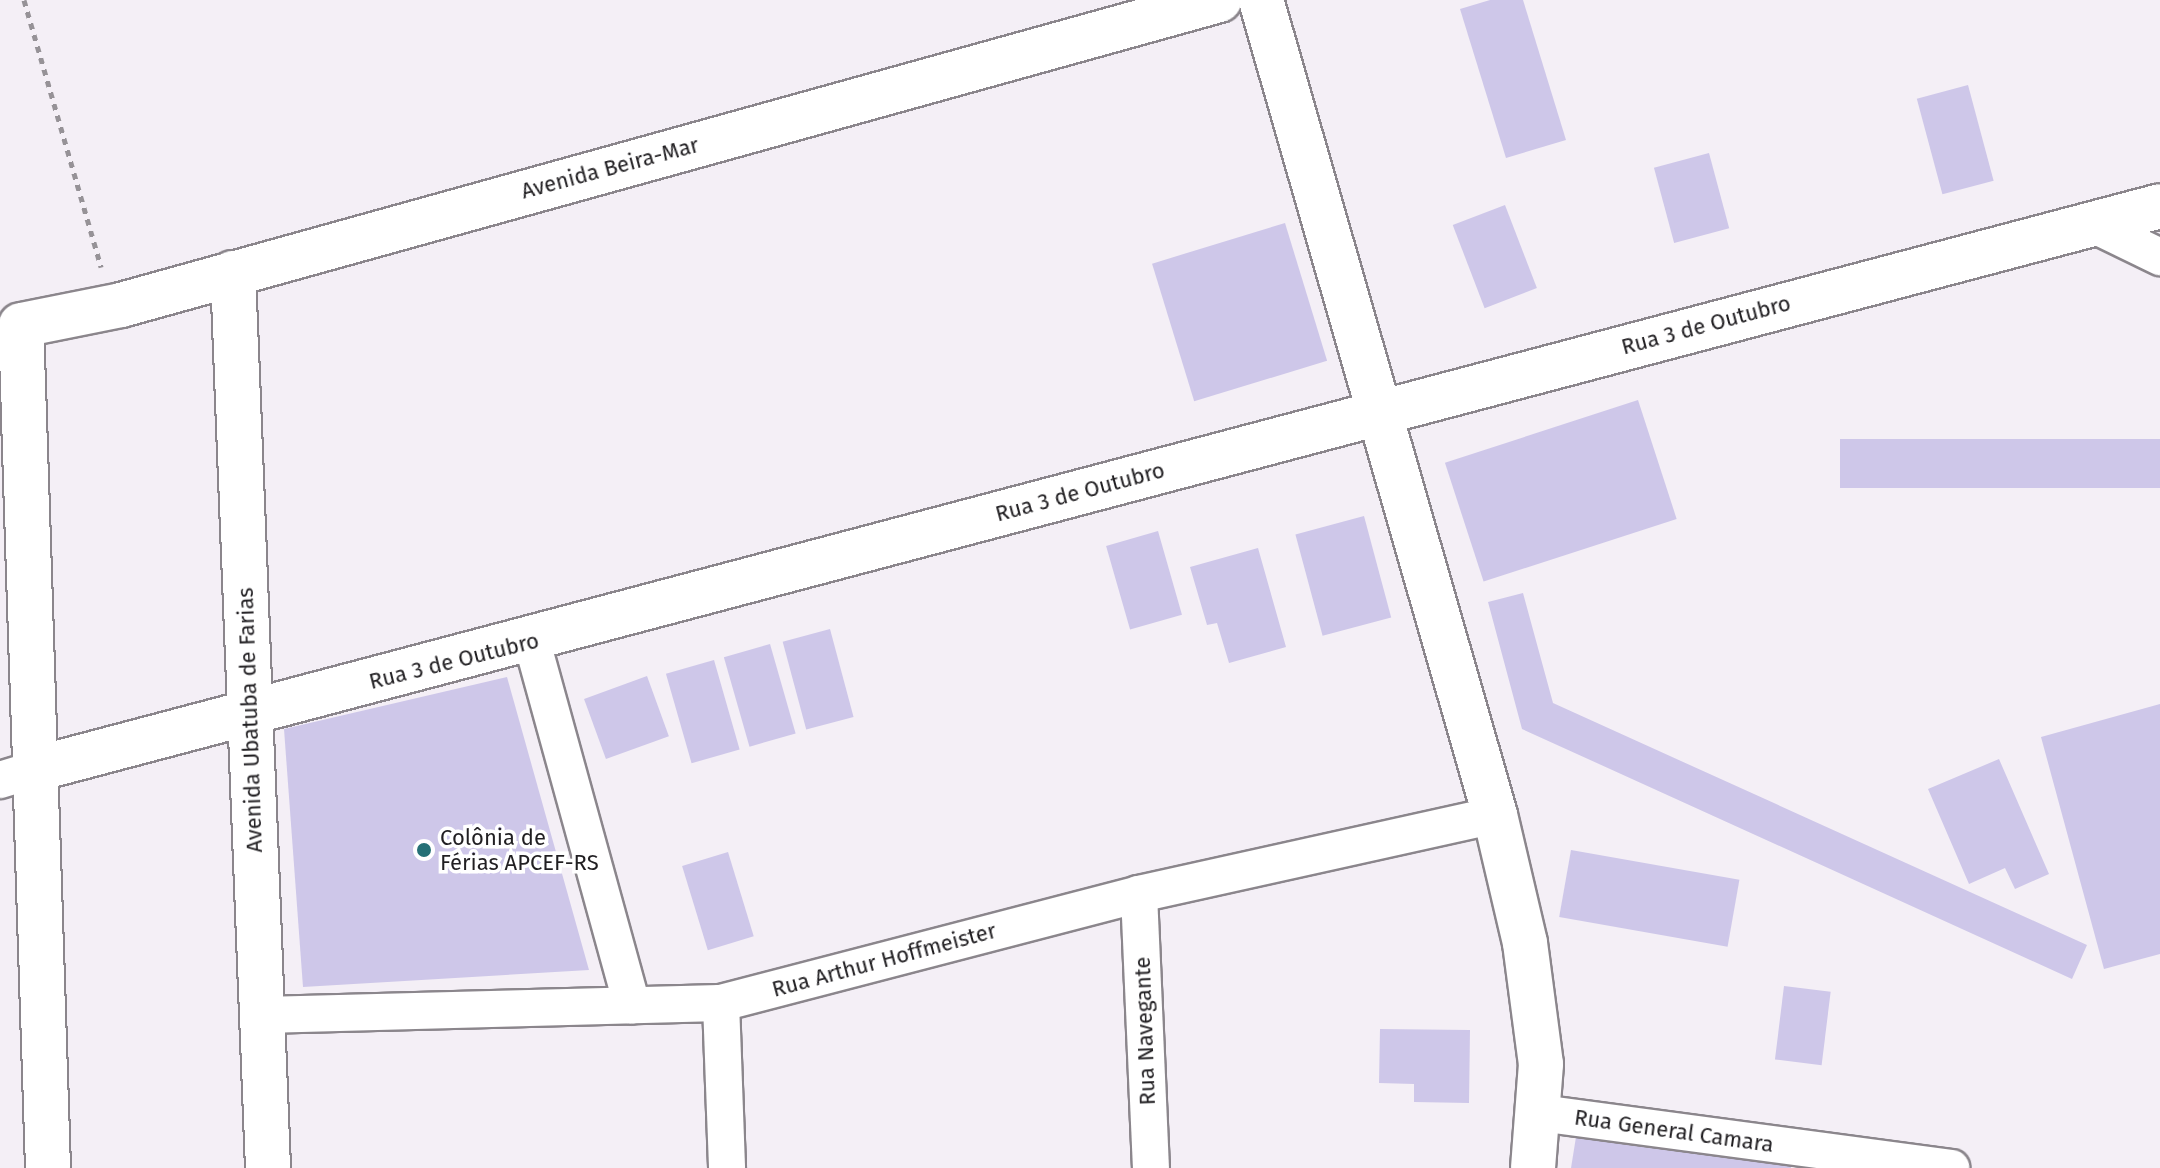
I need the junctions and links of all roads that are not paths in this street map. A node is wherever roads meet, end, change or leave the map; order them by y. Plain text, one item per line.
1 (1219, 0) edge
2 (1261, 0) edge
3 (2160, 206) edge
4 (2092, 224) junction
5 (2160, 257) edge
6 (233, 273) junction
7 (11, 328) edge
8 (1378, 411) junction
9 (532, 642) junction
10 (250, 710) junction
11 (16, 775) edge
12 (1495, 815) junction
13 (1139, 894) junction
14 (721, 1003) junction
15 (632, 1005) junction
16 (262, 1015) junction
17 (1540, 1113) junction
18 (48, 1168) edge
19 (268, 1168) edge
20 (727, 1168) edge
21 (1151, 1168) edge
22 (1533, 1168) edge
23 (1951, 1168) edge

1 - 6 street, Avenida Beira-Mar
2 - 8 street
3 - 4 street, Rua 3 de Outubro
4 - 5 street
4 - 8 street, Rua 3 de Outubro
6 - 7 street, Avenida Beira-Mar
6 - 10 street, Avenida Ubatuba de Farias
7 - 11 street
8 - 9 street, Rua 3 de Outubro
8 - 12 street
9 - 10 street, Rua 3 de Outubro
9 - 15 street
10 - 11 street, Rua 3 de Outubro
10 - 16 street, Avenida Ubatuba de Farias
11 - 18 street
12 - 13 street, Rua Arthur Hoffmeister
12 - 17 street
13 - 14 street, Rua Arthur Hoffmeister
13 - 21 street, Rua Navegante
14 - 15 street, Rua Arthur Hoffmeister
14 - 20 street
15 - 16 street, Rua Arthur Hoffmeister
16 - 19 street, Avenida Ubatuba de Farias
17 - 22 street
17 - 23 street, Rua General Camara

